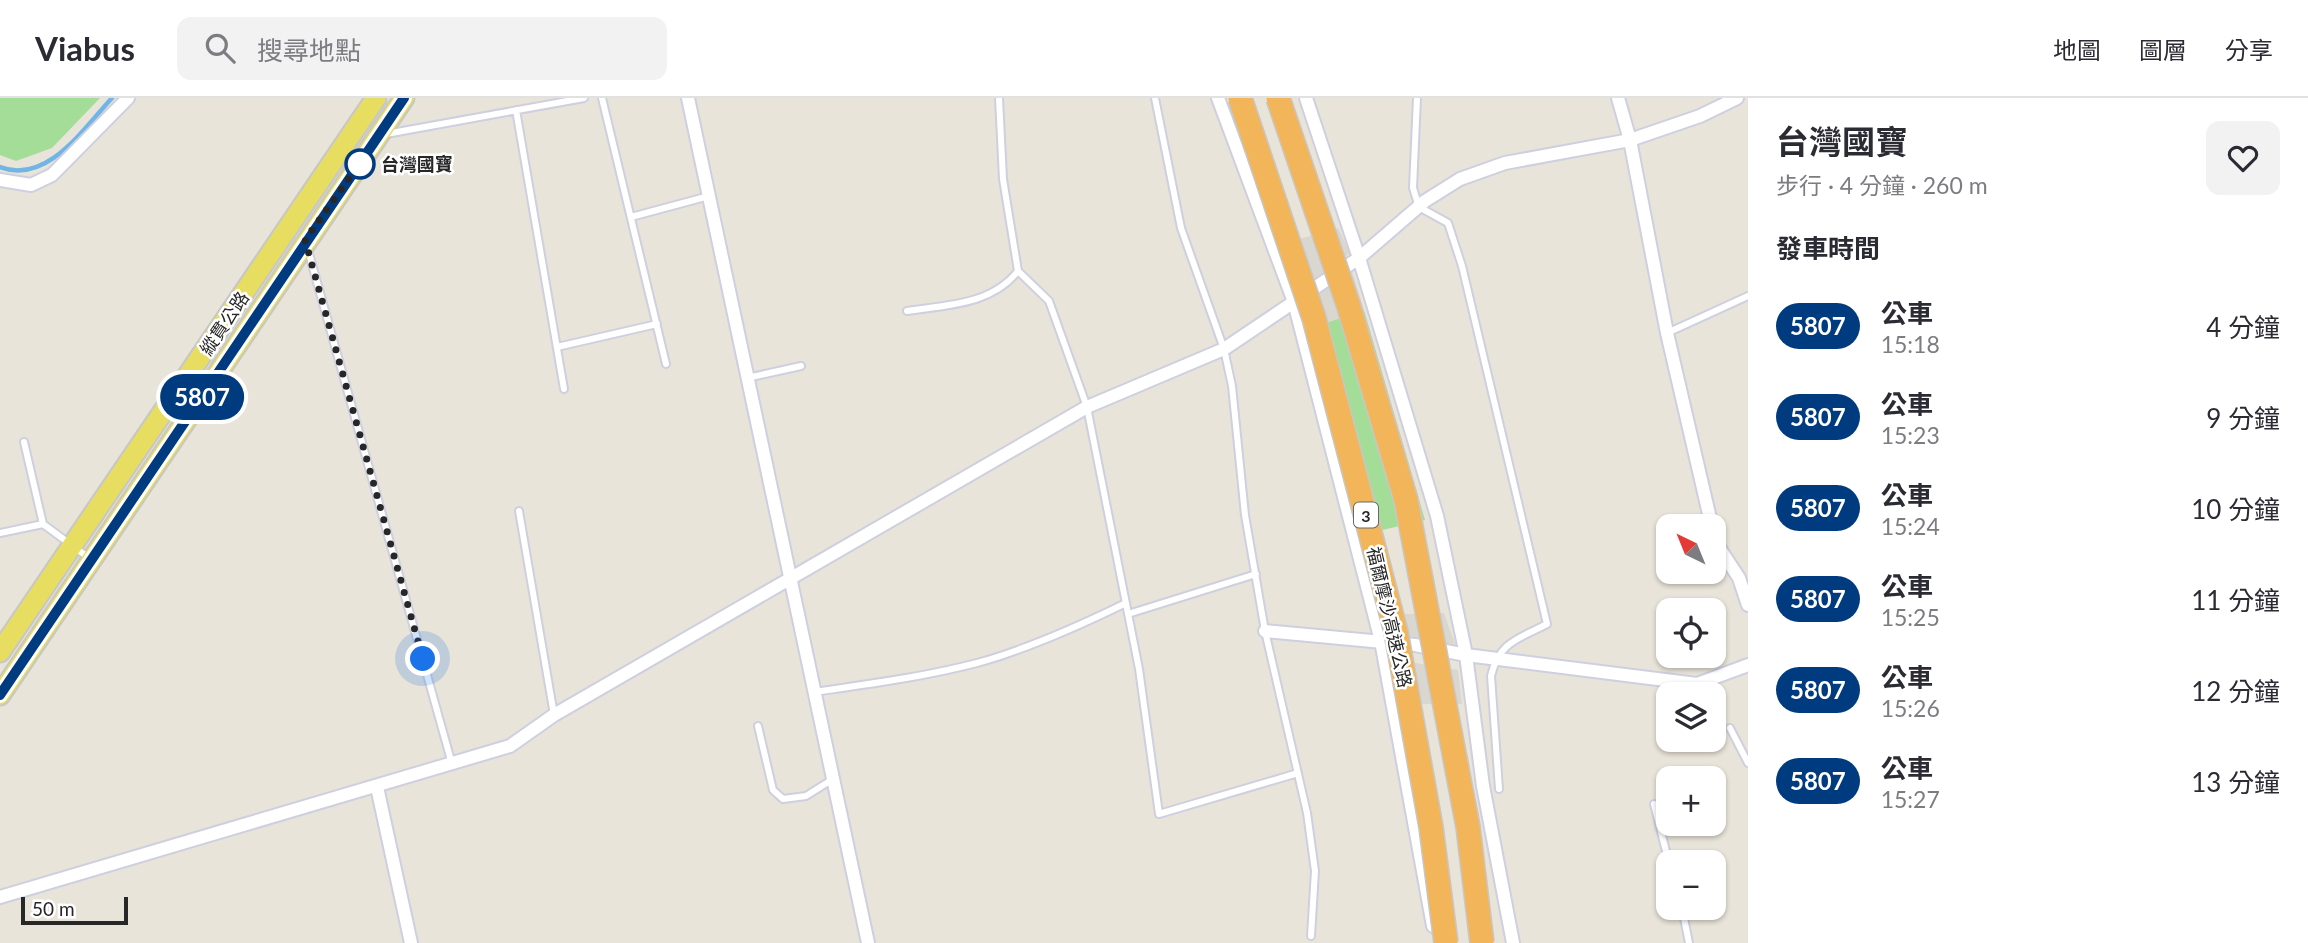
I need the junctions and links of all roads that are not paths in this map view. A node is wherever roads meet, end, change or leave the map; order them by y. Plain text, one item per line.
1 (128, 98) edge
2 (376, 98) edge
3 (404, 98) edge
4 (584, 98) edge
5 (602, 98) edge
6 (688, 98) edge
7 (999, 98) edge
8 (1154, 98) edge
9 (1218, 98) edge
10 (1240, 98) edge
11 (1278, 98) edge
12 (1306, 98) edge
13 (1417, 98) edge
14 (1618, 98) edge
15 (1737, 98) edge
16 (516, 110) junction
17 (365, 135) junction
18 (1630, 140) junction
19 (0, 180) edge
20 (709, 196) junction
21 (1419, 207) junction
22 (631, 217) junction
23 (305, 240) junction
24 (1359, 258) junction
25 (1018, 271) junction
26 (1748, 296) edge
27 (1294, 302) junction
28 (907, 311) dead end
29 (657, 324) junction
30 (1667, 333) junction
31 (557, 347) junction
32 (1223, 349) junction
33 (666, 364) dead end
34 (801, 366) dead end
35 (747, 378) junction
36 (564, 389) dead end
37 (1087, 407) junction
38 (24, 442) dead end
39 (519, 510) dead end
40 (1709, 514) edge
41 (43, 524) junction
42 (0, 533) edge
43 (72, 548) junction
44 (1726, 558) edge
45 (91, 559) junction
46 (1256, 574) junction
47 (789, 578) junction
48 (1126, 603) junction
49 (1748, 604) edge
50 (1128, 614) junction
51 (1265, 631) junction
52 (1381, 641) junction
53 (0, 652) edge
54 (1466, 655) junction
55 (1495, 659) junction
56 (1748, 665) edge
57 (814, 691) junction
58 (0, 695) edge
59 (554, 715) junction
60 (758, 726) dead end
61 (1730, 728) dead end
62 (1748, 763) edge
63 (453, 764) junction
64 (1298, 773) junction
65 (833, 779) junction
66 (377, 787) junction
67 (1499, 789) dead end
68 (1654, 804) dead end
69 (1666, 850) edge
70 (0, 897) edge
71 (1684, 920) edge
72 (1311, 936) dead end
73 (411, 943) edge
74 (868, 943) edge
75 (1437, 943) edge
76 (1446, 943) edge
77 (1482, 943) edge
78 (1513, 943) edge
79 (1689, 943) edge

1 - 19 street
2 - 17 main road, 縱貫公路
3 - 17 main road, 縱貫公路
4 - 16 lane
5 - 22 lane
6 - 20 street
7 - 25 lane
8 - 32 lane
9 - 27 street
10 - 76 highway, 福爾摩沙高速公路 / 3, bridge
11 - 77 highway, 福爾摩沙高速公路, bridge
12 - 24 street
13 - 21 lane
14 - 18 street
15 - 18 street
16 - 17 lane
16 - 31 lane
17 - 23 main road, 縱貫公路
17 - 43 main road, 縱貫公路
18 - 21 street
18 - 30 street
20 - 22 lane
20 - 35 street
21 - 24 street
21 - 55 lane
22 - 29 lane
23 - 45 main road, 縱貫公路
23 - 63 lane
24 - 27 street
24 - 54 street
25 - 28 lane
25 - 37 lane
26 - 30 lane
27 - 32 street
27 - 52 street
29 - 31 lane
29 - 33 lane
30 - 40 street
31 - 36 lane
32 - 37 street
32 - 46 lane
34 - 35 lane
35 - 47 street
37 - 47 street
37 - 48 lane
38 - 41 lane
39 - 59 lane
41 - 42 lane
41 - 43 lane
43 - 45 lane
43 - 53 main road, 縱貫公路
44 - 49 street
45 - 58 main road, 縱貫公路
46 - 50 lane
46 - 51 lane
47 - 57 street
47 - 59 street
48 - 50 lane
48 - 57 lane
50 - 64 lane
51 - 52 street
51 - 64 lane
52 - 54 street
52 - 75 street
54 - 55 street
54 - 78 street
55 - 56 street
55 - 67 lane
57 - 65 street
59 - 63 street
60 - 65 lane
61 - 62 lane
63 - 66 street
64 - 72 lane
65 - 74 street
66 - 70 street
66 - 73 street
68 - 69 lane
71 - 79 lane

